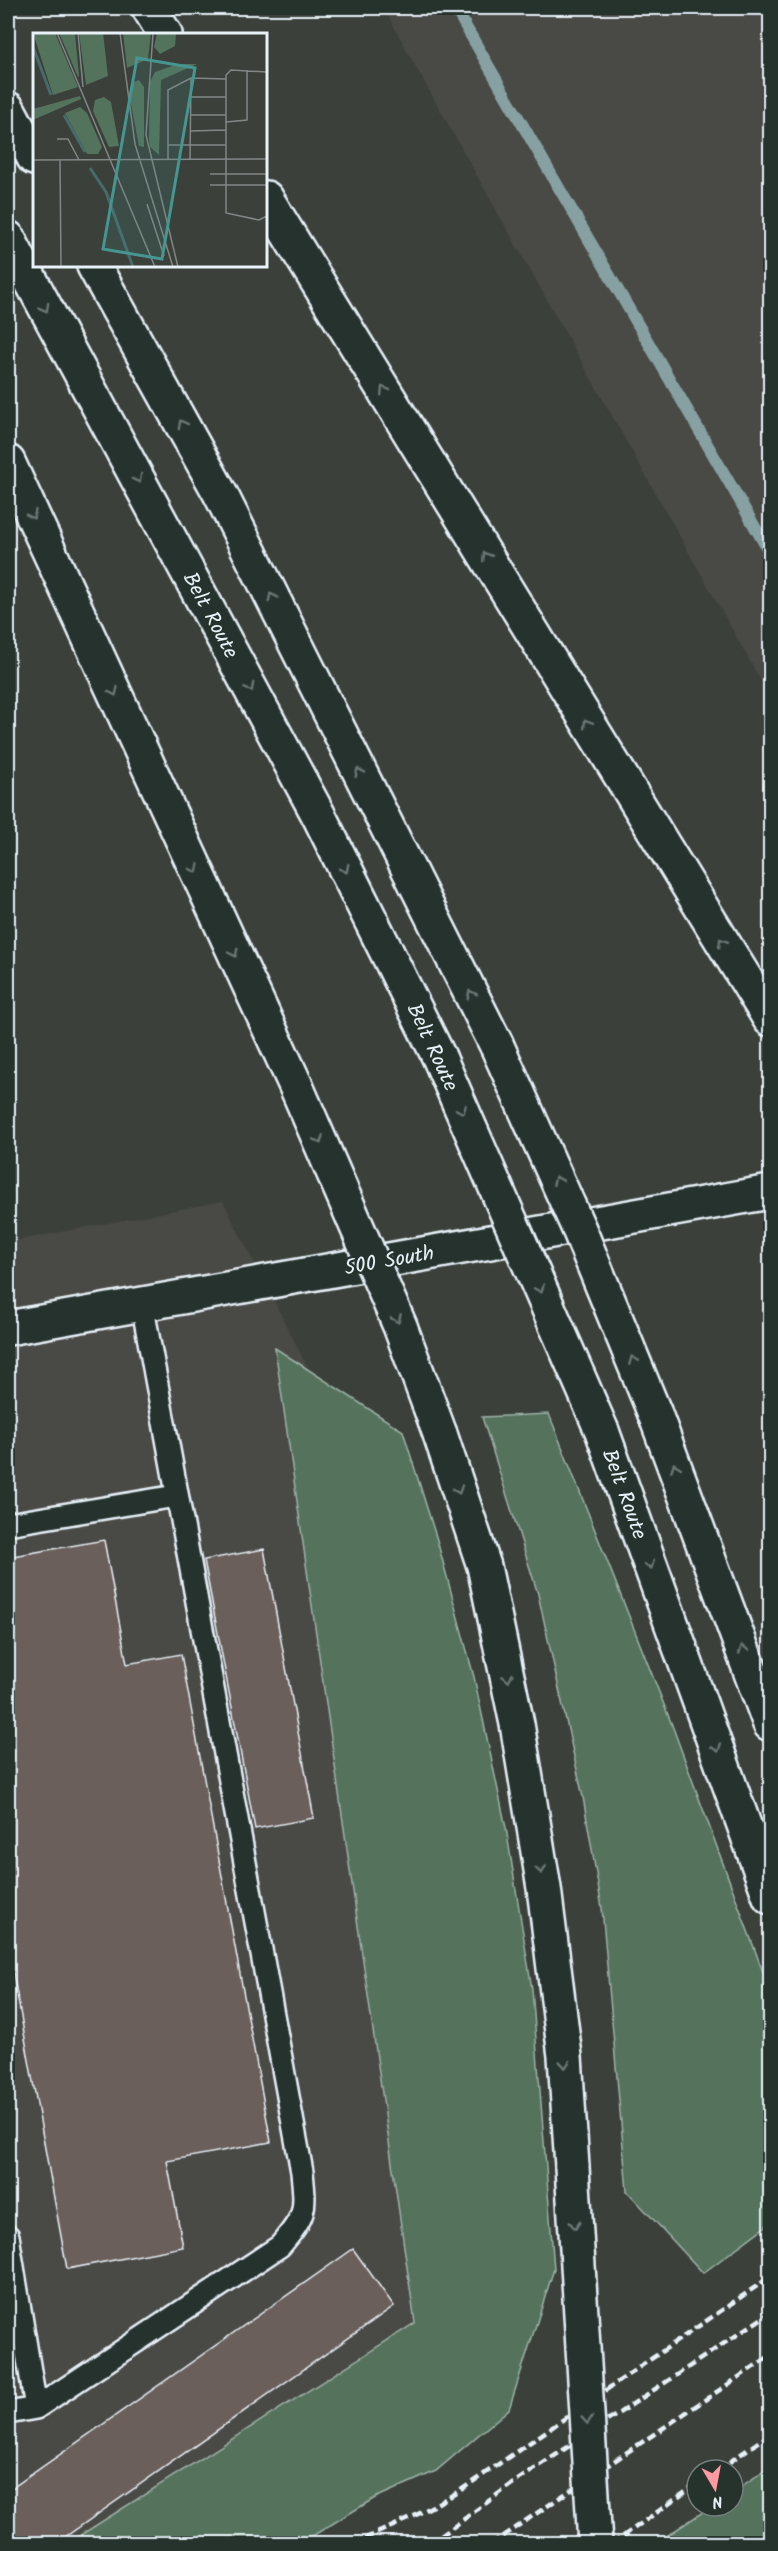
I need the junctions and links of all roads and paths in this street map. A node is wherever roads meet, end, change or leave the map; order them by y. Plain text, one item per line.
1 (149, 8) edge
2 (164, 33) edge
3 (8, 109) edge
4 (33, 156) edge
5 (267, 200) edge
6 (8, 238) edge
7 (95, 267) edge
8 (8, 462) edge
9 (771, 1019) edge
10 (771, 1192) edge
11 (142, 1304) junction
12 (8, 1328) edge
13 (176, 1496) junction
14 (8, 1524) edge
15 (771, 1724) edge
16 (771, 1897) edge
17 (8, 2236) edge
18 (36, 2408) junction
19 (8, 2413) edge
20 (595, 2544) edge

1 - 2 main road
3 - 4 main road
9 -> 5 main road
6 -> 16 main road, Belt Route, bridge
15 -> 7 main road, bridge
8 -> 20 main road, bridge
10 - 11 main road, 500 South
11 - 12 main road, 500 South
11 - 13 lane
13 - 14 lane
13 - 18 lane
17 - 18 lane
18 - 19 lane

